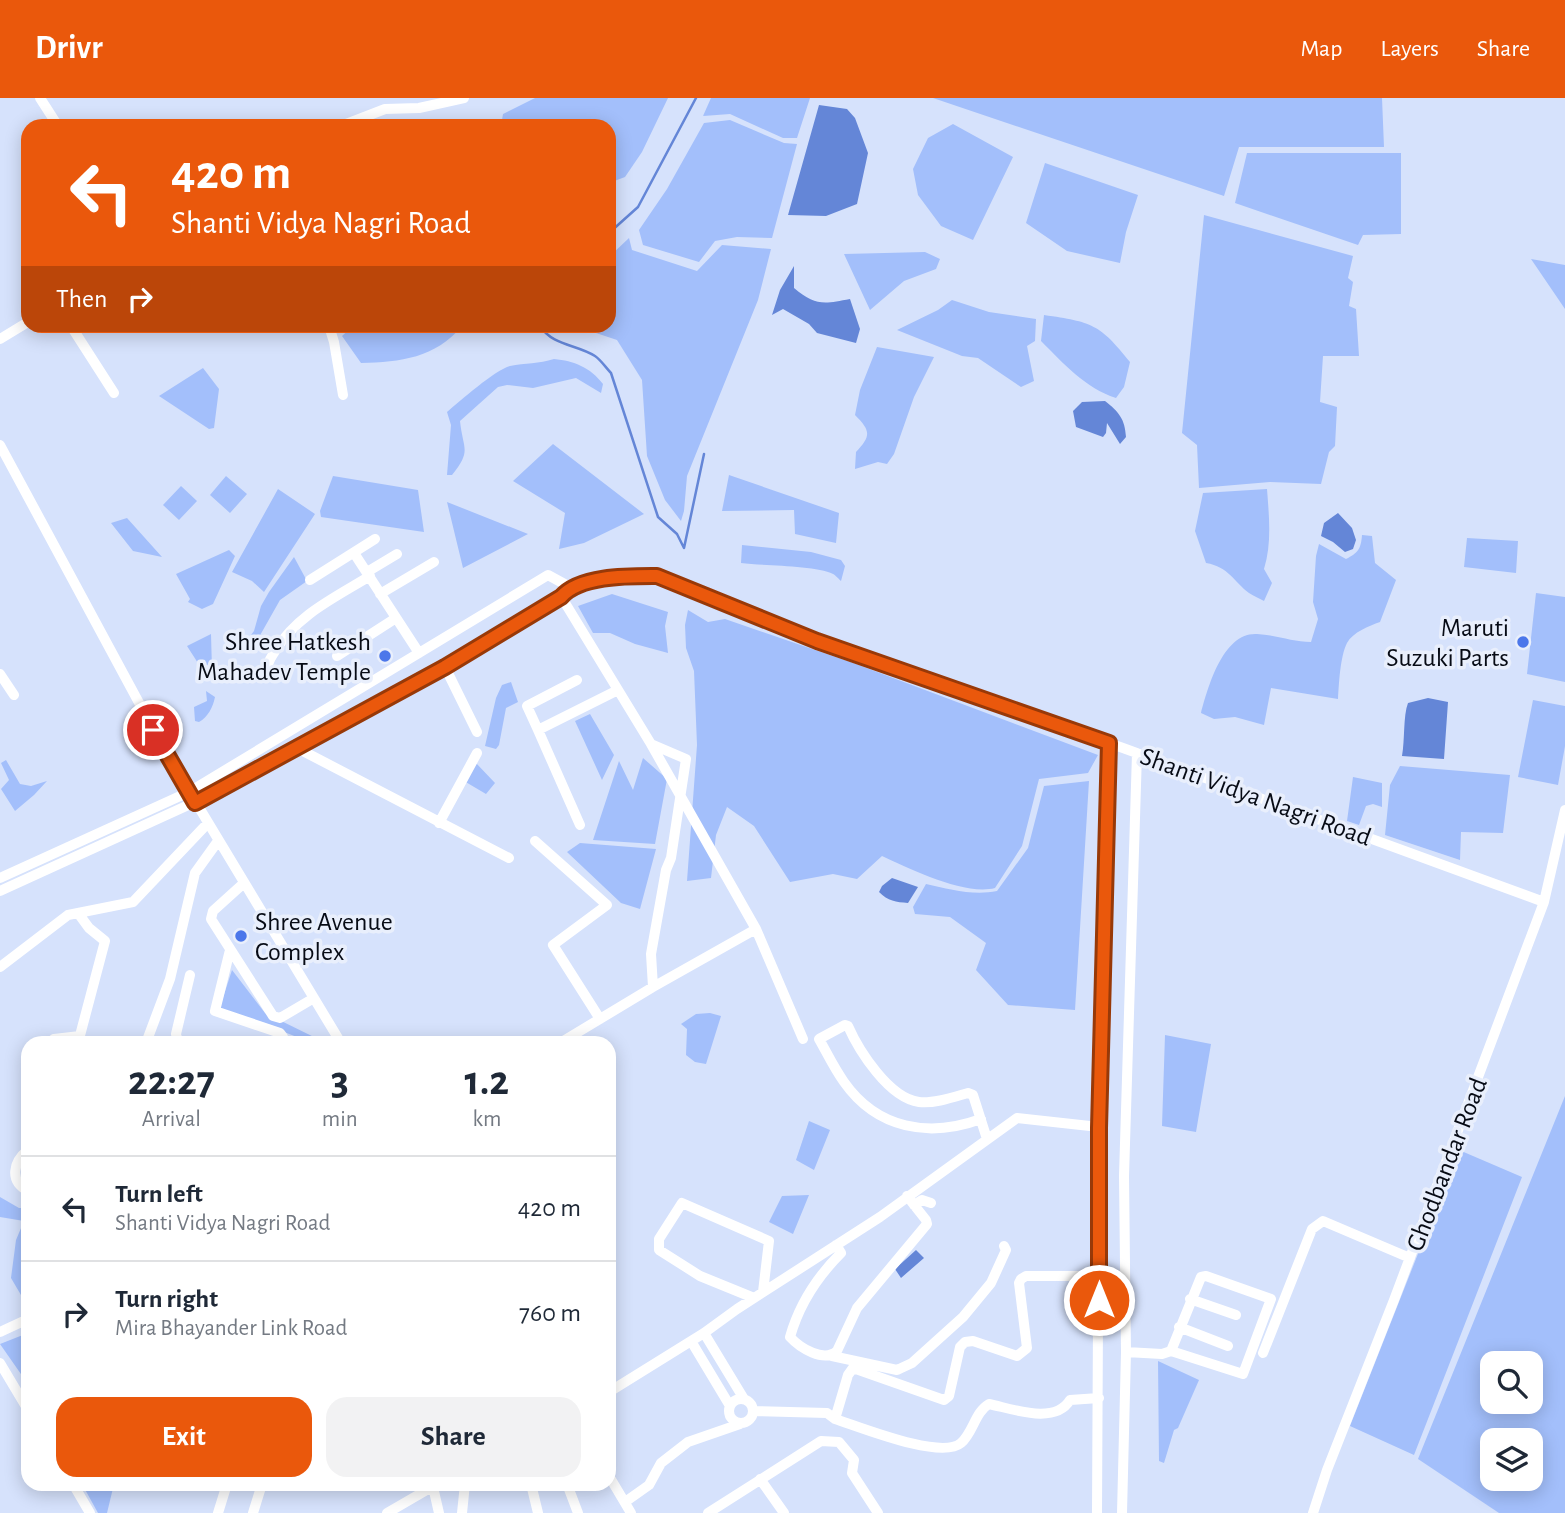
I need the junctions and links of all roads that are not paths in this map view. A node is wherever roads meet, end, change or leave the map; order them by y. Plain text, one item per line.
1 (40, 98) edge
2 (464, 98) edge
3 (54, 119) edge
4 (364, 119) edge
5 (21, 326) edge
6 (75, 333) edge
7 (331, 333) edge
8 (0, 339) edge
9 (114, 393) dead end
10 (343, 395) dead end
11 (0, 445) edge
12 (375, 540) dead end
13 (354, 553) junction
14 (397, 554) dead end
15 (434, 562) dead end
16 (368, 574) junction
17 (548, 575) junction
18 (310, 580) dead end
19 (570, 587) junction
20 (380, 594) junction
21 (561, 597) junction
22 (396, 618) junction
23 (419, 653) junction
24 (337, 656) dead end
25 (445, 667) junction
26 (0, 674) edge
27 (280, 676) dead end
28 (577, 680) dead end
29 (618, 690) junction
30 (14, 695) dead end
31 (538, 730) junction
32 (477, 732) dead end
33 (1109, 743) junction
34 (651, 744) junction
35 (297, 748) junction
36 (477, 753) dead end
37 (1138, 753) junction
38 (189, 792) junction
39 (680, 794) junction
40 (195, 803) junction
41 (1565, 810) edge
42 (139, 815) junction
43 (439, 823) junction
44 (207, 824) junction
45 (580, 825) dead end
46 (144, 826) junction
47 (91, 837) junction
48 (218, 841) junction
49 (535, 841) dead end
50 (97, 847) junction
51 (509, 858) dead end
52 (0, 878) edge
53 (244, 883) junction
54 (0, 891) edge
55 (1544, 902) junction
56 (78, 913) junction
57 (756, 929) junction
58 (230, 950) junction
59 (0, 967) edge
60 (190, 975) dead end
61 (653, 987) junction
62 (314, 998) junction
63 (600, 1019) junction
64 (80, 1036) edge
65 (149, 1036) edge
66 (176, 1036) edge
67 (282, 1036) edge
68 (337, 1036) edge
69 (572, 1036) edge
70 (803, 1039) dead end
71 (981, 1119) junction
72 (1099, 1128) junction
73 (987, 1139) junction
74 (21, 1155) edge
75 (21, 1186) edge
76 (911, 1200) junction
77 (931, 1203) dead end
78 (836, 1245) junction
79 (1004, 1247) dead end
80 (1410, 1258) junction
81 (1098, 1276) junction
82 (759, 1295) junction
83 (1190, 1299) junction
84 (1237, 1315) dead end
85 (21, 1322) edge
86 (1179, 1327) junction
87 (0, 1332) edge
88 (704, 1333) junction
89 (691, 1341) junction
90 (1228, 1346) dead end
91 (1171, 1350) junction
92 (1126, 1352) junction
93 (1263, 1353) dead end
94 (832, 1356) junction
95 (0, 1363) edge
96 (616, 1388) edge
97 (21, 1398) edge
98 (1099, 1398) junction
99 (744, 1399) junction
100 (730, 1406) junction
101 (754, 1411) junction
102 (835, 1419) junction
103 (740, 1424) junction
104 (760, 1479) junction
105 (616, 1487) edge
106 (77, 1491) edge
107 (225, 1491) edge
108 (260, 1491) edge
109 (425, 1491) edge
110 (436, 1491) edge
111 (464, 1491) edge
112 (533, 1491) edge
113 (569, 1491) edge
114 (628, 1507) edge
115 (90, 1513) edge
116 (218, 1513) edge
117 (253, 1513) edge
118 (387, 1513) edge
119 (439, 1513) edge
120 (462, 1513) edge
121 (538, 1513) edge
122 (578, 1513) edge
123 (616, 1513) edge
124 (708, 1513) edge
125 (784, 1513) edge
126 (878, 1513) edge
127 (1097, 1513) edge
128 (1122, 1513) edge
129 (1313, 1513) edge

1 - 3 street
2 - 4 street
5 - 8 street
6 - 9 street
7 - 10 street
11 - 38 street
12 - 13 street
13 - 16 street
13 - 18 street
14 - 16 street
15 - 20 street
16 - 20 street
16 - 27 street
17 - 19 street
17 - 21 street
17 - 23 street
19 - 21 street
19 - 33 street, Shanti Vidya Nagri Road
20 - 22 street
21 - 25 street
21 - 29 street
22 - 23 street
22 - 24 street
23 - 38 street
25 - 32 street
25 - 35 street
26 - 30 street
28 - 31 street
29 - 31 street
29 - 34 street
31 - 45 street
33 - 37 street, Shanti Vidya Nagri Road
33 - 72 street
34 - 39 street
34 - 39 street
35 - 40 street
35 - 43 street
36 - 43 street
37 - 55 street, Shanti Vidya Nagri Road
37 - 92 street
38 - 40 street
38 - 42 street
39 - 57 street
39 - 61 street
40 - 44 street
40 - 46 street
41 - 55 street, Ghodbandar Road
42 - 46 street
42 - 47 street
43 - 51 street
44 - 48 street
44 - 56 street
46 - 50 street
47 - 50 street
47 - 52 street
48 - 53 street
48 - 65 street
49 - 63 street
50 - 54 street
53 - 58 street
53 - 62 street
55 - 80 street, Ghodbandar Road
56 - 59 street
56 - 64 street
57 - 61 street
57 - 70 street
58 - 62 street
58 - 67 street
60 - 66 street
61 - 63 street
62 - 68 street
63 - 69 street
71 - 71 street
71 - 73 street
72 - 73 street
72 - 81 street
73 - 76 street
74 - 75 street
76 - 77 street
76 - 78 street
76 - 94 street
78 - 82 street
78 - 94 street
79 - 94 street
80 - 93 street
80 - 129 street, Ghodbandar Road
81 - 98 street
81 - 102 street
82 - 82 street
82 - 88 street
83 - 84 street
83 - 86 street
83 - 91 street
85 - 87 street
86 - 90 street
86 - 91 street
88 - 89 street
88 - 99 street
89 - 96 street
89 - 100 street
91 - 92 street
92 - 128 street
95 - 97 street
98 - 102 street
98 - 127 street
99 - 100 street
99 - 101 street
100 - 103 street
101 - 102 street
101 - 103 street
103 - 114 street
104 - 124 street
104 - 125 street
104 - 126 street
105 - 114 street
106 - 115 street
107 - 116 street
108 - 117 street
109 - 118 street
110 - 119 street
111 - 120 street
112 - 121 street
113 - 122 street
114 - 123 street

